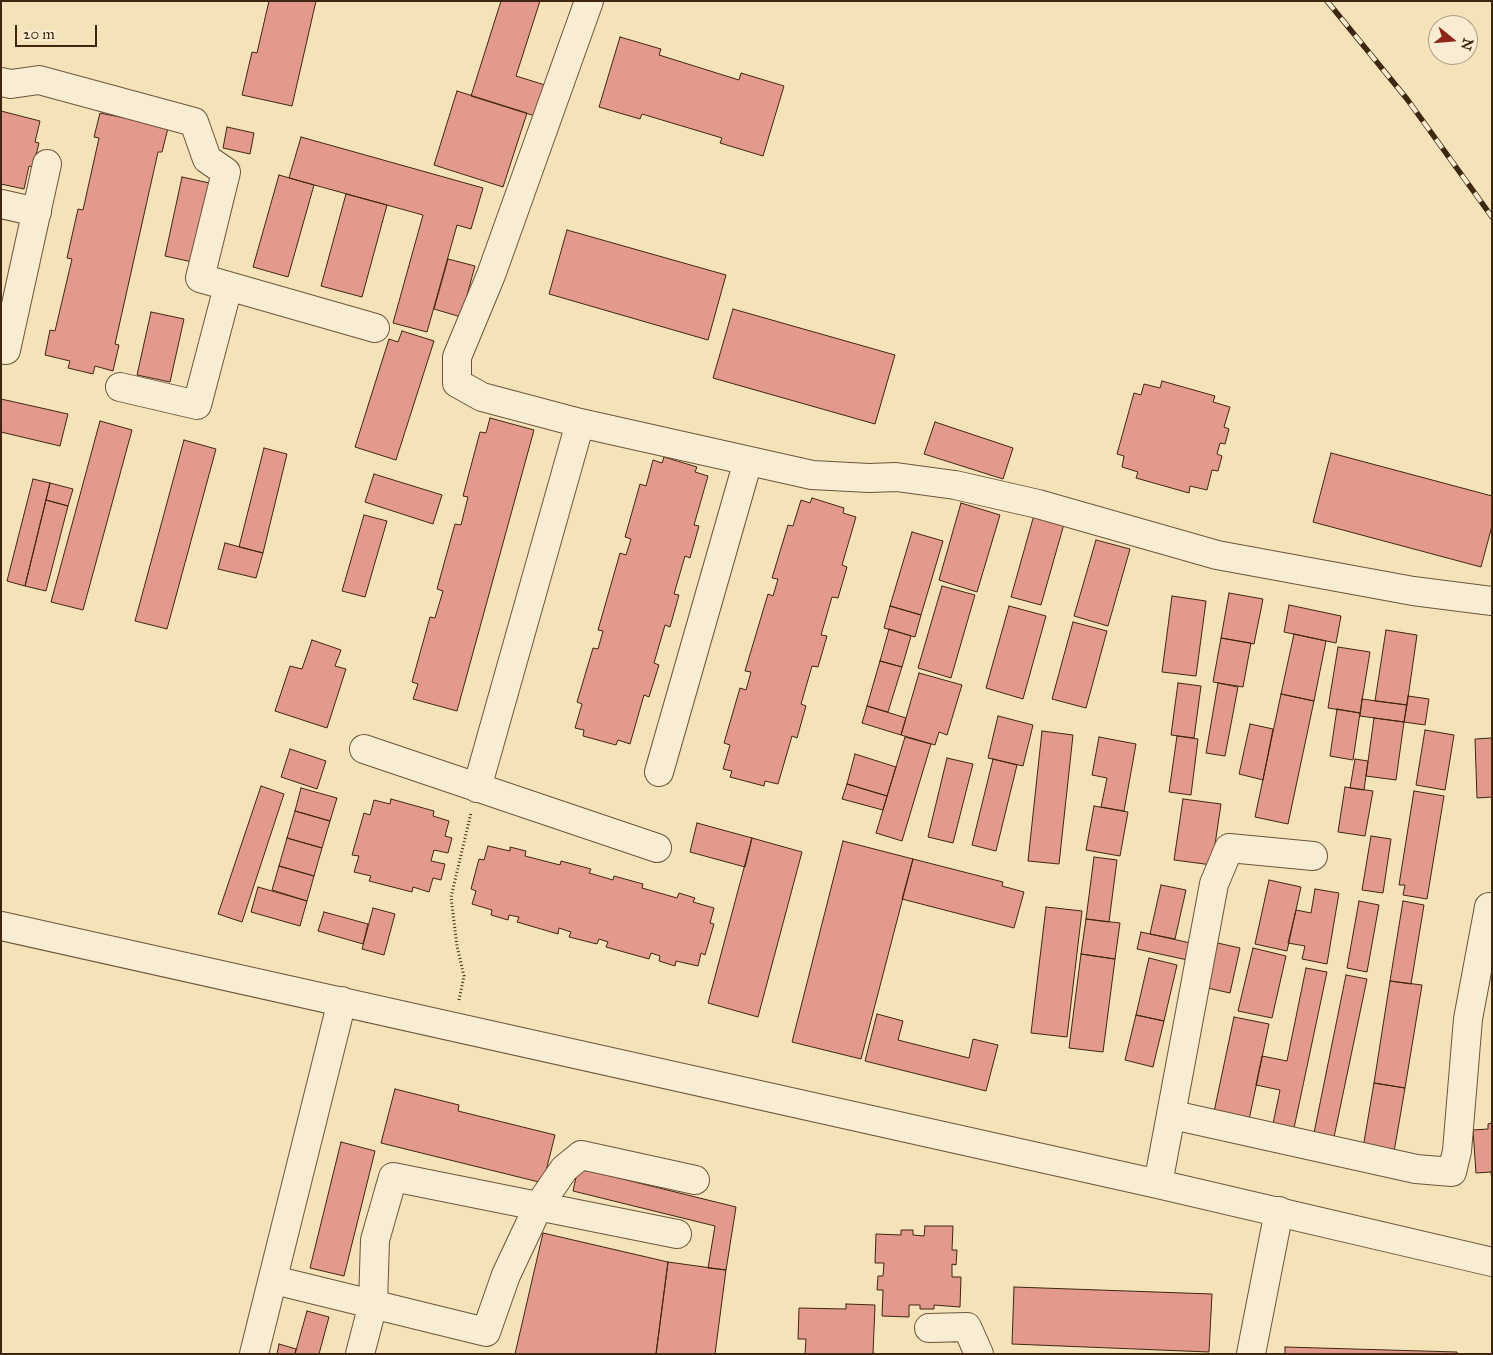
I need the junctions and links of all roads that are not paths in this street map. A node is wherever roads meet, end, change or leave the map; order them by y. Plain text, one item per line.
1 (589, 1) edge
2 (1, 82) edge
3 (47, 164) dead end
4 (1, 204) edge
5 (37, 212) junction
6 (228, 287) junction
7 (375, 328) dead end
8 (6, 350) dead end
9 (120, 387) dead end
10 (580, 423) junction
11 (748, 461) junction
12 (1492, 601) edge
13 (364, 749) dead end
14 (659, 772) dead end
15 (477, 788) junction
16 (657, 848) dead end
17 (1313, 856) dead end
18 (1489, 907) dead end
19 (1, 926) edge
20 (342, 1001) junction
21 (1173, 1115) junction
22 (695, 1180) dead end
23 (1158, 1184) junction
24 (538, 1207) junction
25 (1279, 1211) junction
26 (677, 1234) dead end
27 (1492, 1262) edge
28 (274, 1280) junction
29 (372, 1304) junction
30 (929, 1328) dead end
31 (254, 1354) edge
32 (360, 1354) edge
33 (979, 1354) edge
34 (1250, 1354) edge

1 - 10 street
2 - 6 street
3 - 5 street
4 - 5 street
5 - 8 street
6 - 7 street
6 - 9 street
10 - 11 street
10 - 15 street
11 - 12 street
11 - 14 street
13 - 15 street
15 - 16 street
17 - 21 street
18 - 21 street
19 - 20 street
20 - 23 street
20 - 28 street
21 - 23 street
22 - 24 street
23 - 25 street
24 - 26 street
24 - 29 street
24 - 29 street
25 - 27 street
25 - 34 street
28 - 29 street
28 - 31 street
29 - 32 street
30 - 33 street

